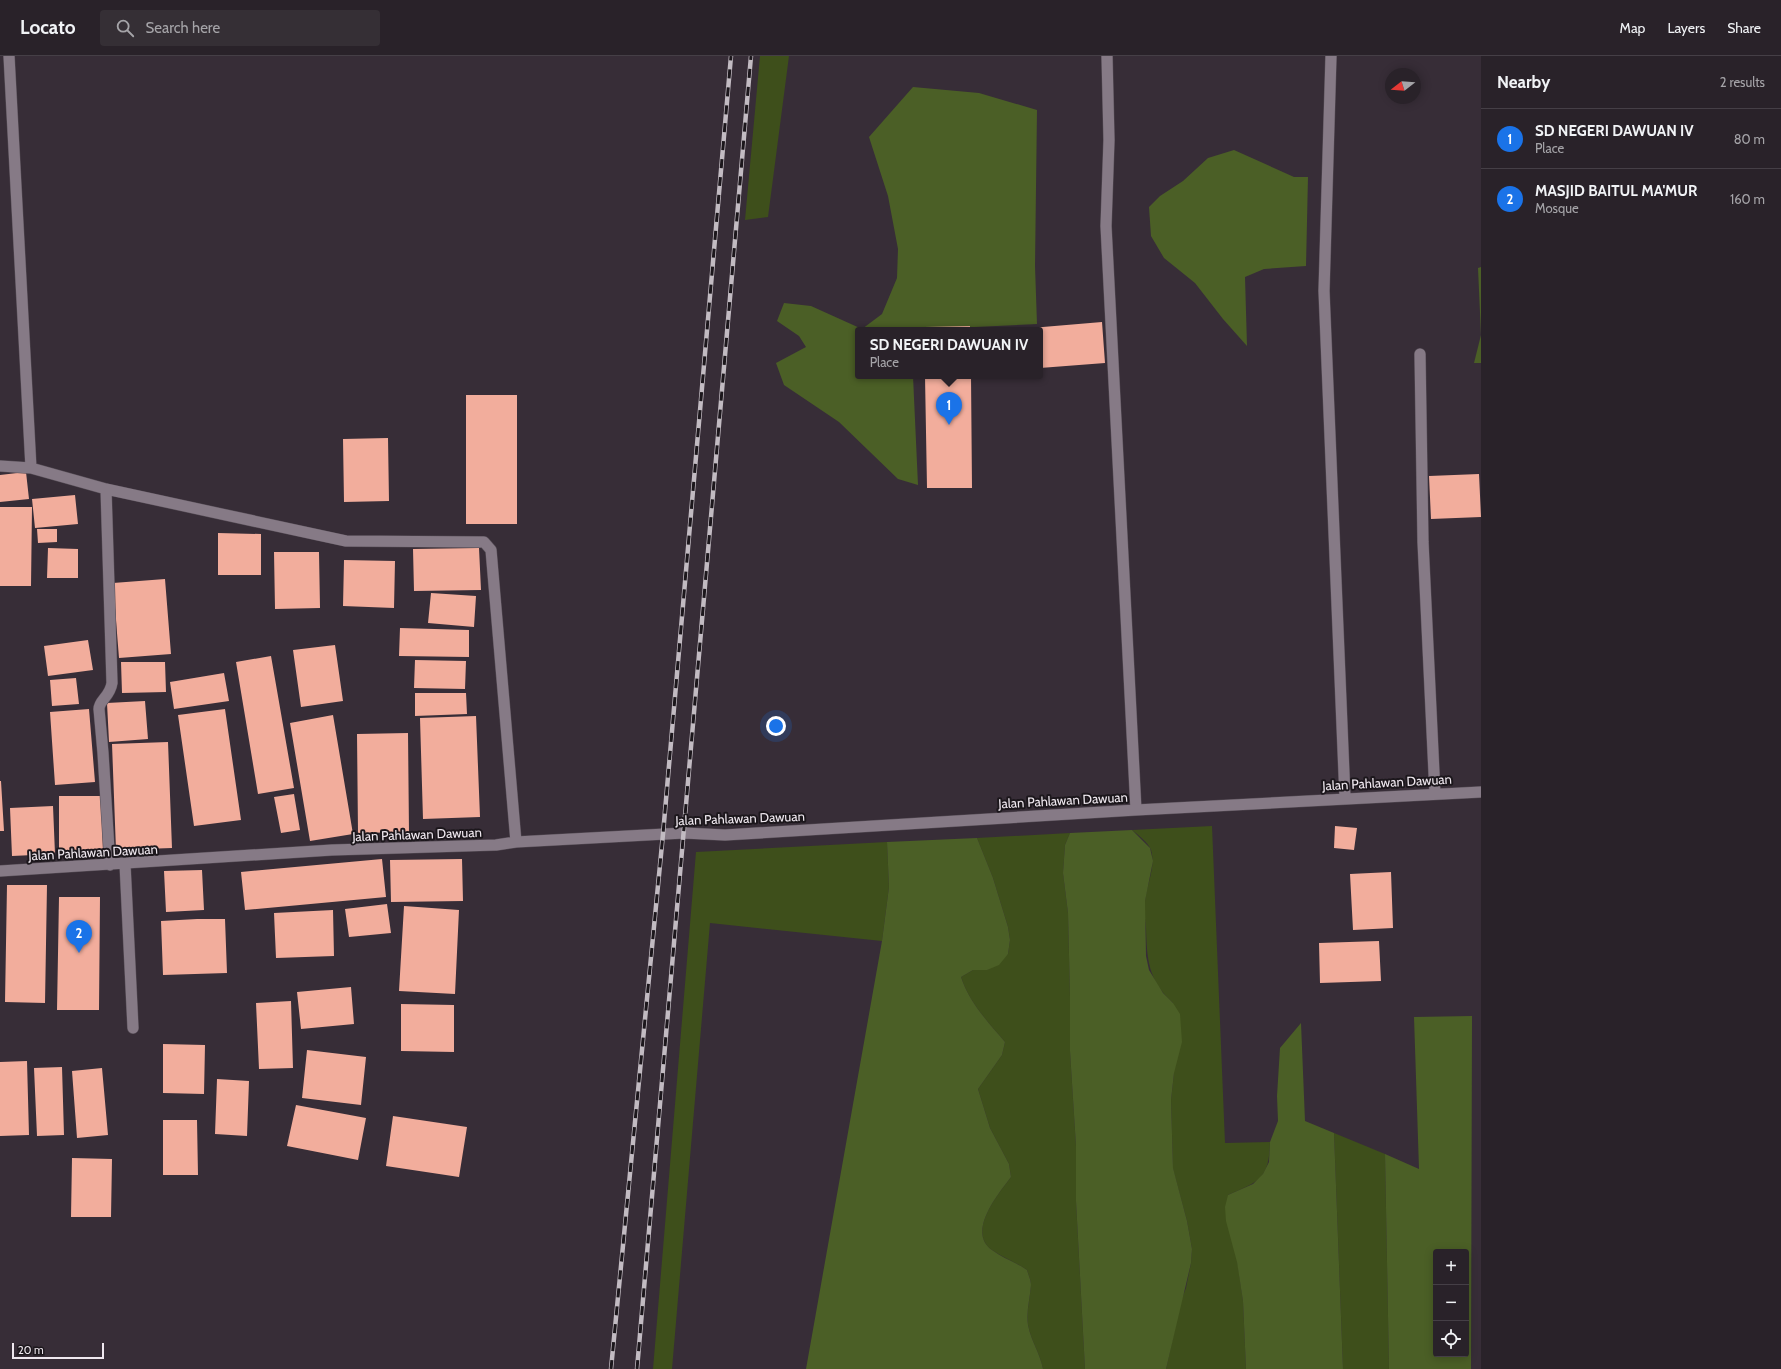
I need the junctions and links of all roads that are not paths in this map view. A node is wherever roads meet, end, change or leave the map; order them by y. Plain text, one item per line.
1 (9, 56) edge
2 (1107, 56) edge
3 (1331, 56) edge
4 (1420, 354) dead end
5 (0, 466) edge
6 (30, 468) junction
7 (106, 489) junction
8 (1481, 792) edge
9 (1435, 794) junction
10 (1345, 798) junction
11 (1136, 810) junction
12 (516, 842) junction
13 (125, 864) junction
14 (110, 865) junction
15 (0, 871) edge
16 (133, 1028) dead end

1 - 6 street
2 - 11 street
3 - 10 street
4 - 9 street
5 - 6 street
6 - 7 street
7 - 12 street
7 - 14 street
8 - 9 street, Jalan Pahlawan Dawuan
9 - 10 street, Jalan Pahlawan Dawuan
10 - 11 street, Jalan Pahlawan Dawuan
11 - 12 street, Jalan Pahlawan Dawuan
12 - 13 street, Jalan Pahlawan Dawuan
13 - 14 street, Jalan Pahlawan Dawuan
13 - 16 street
14 - 15 street, Jalan Pahlawan Dawuan

